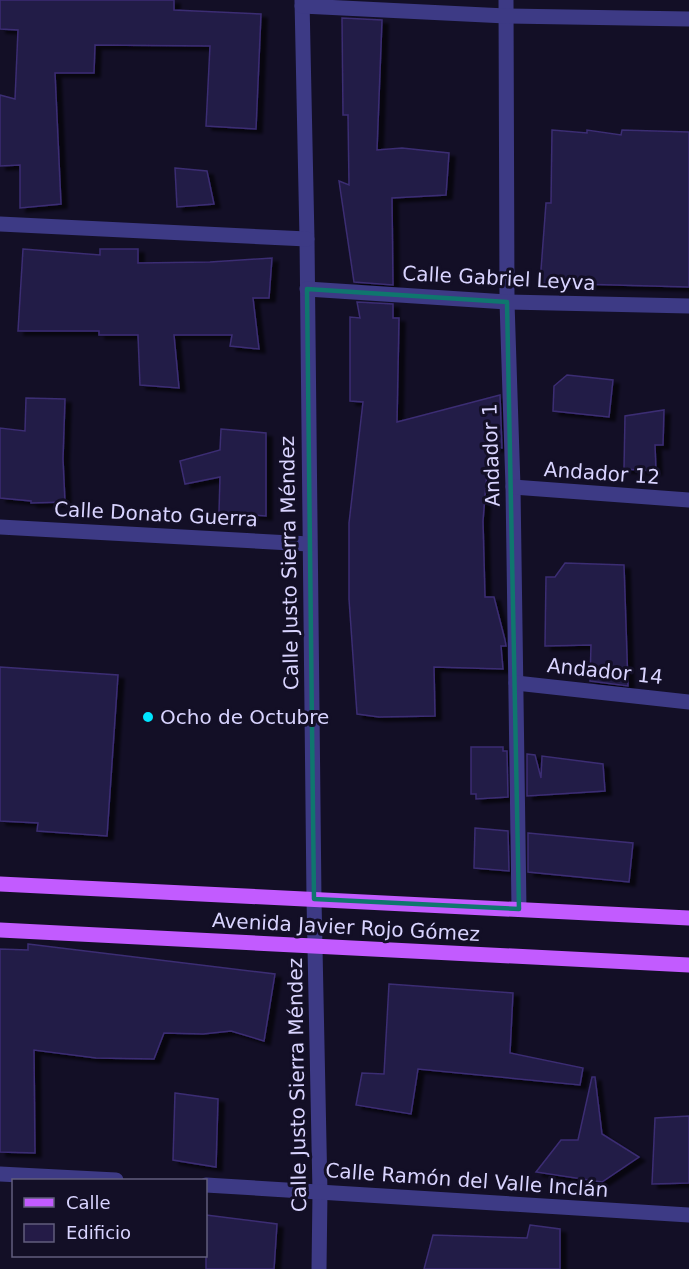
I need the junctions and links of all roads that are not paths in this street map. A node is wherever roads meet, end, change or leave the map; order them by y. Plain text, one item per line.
1 (506, 0) edge
2 (302, 3) edge
3 (506, 16) junction
4 (689, 19) edge
5 (0, 224) edge
6 (307, 239) junction
7 (307, 289) junction
8 (507, 302) junction
9 (689, 306) edge
10 (513, 488) junction
11 (689, 500) edge
12 (0, 527) edge
13 (309, 544) junction
14 (516, 682) junction
15 (689, 702) edge
16 (0, 884) edge
17 (314, 899) junction
18 (519, 909) junction
19 (689, 918) edge
20 (0, 930) edge
21 (316, 946) junction
22 (689, 965) edge
23 (0, 1174) edge
24 (97, 1179) edge
25 (207, 1185) edge
26 (320, 1192) junction
27 (689, 1215) edge
28 (319, 1269) edge

1 - 3 street, Andador 1
2 - 3 street
2 - 6 street, Calle Justo Sierra Méndez
3 - 4 street
3 - 8 street, Andador 1
5 - 6 street
6 - 7 street, Calle Justo Sierra Méndez
7 - 8 street, Calle Gabriel Leyva
7 - 13 street, Calle Justo Sierra Méndez
8 - 9 street, Calle Gabriel Leyva
8 - 10 street, Andador 1
10 - 11 street, Andador 12
10 - 14 street, Andador 1
12 - 13 street, Calle Donato Guerra
13 - 17 street, Calle Justo Sierra Méndez
14 - 15 street, Andador 14
14 - 18 street, Andador 1
16 - 17 main road, Avenida Javier Rojo Gómez
17 - 18 main road, Avenida Javier Rojo Gómez
17 - 21 street, Calle Justo Sierra Méndez
18 - 19 main road, Avenida Javier Rojo Gómez
20 - 21 main road, Avenida Javier Rojo Gómez
21 - 22 main road, Avenida Javier Rojo Gómez
21 - 26 street, Calle Justo Sierra Méndez
23 - 24 street
25 - 26 street, Calle Ramón del Valle Inclán
26 - 27 street, Calle Ramón del Valle Inclán
26 - 28 street, Calle Justo Sierra Méndez

